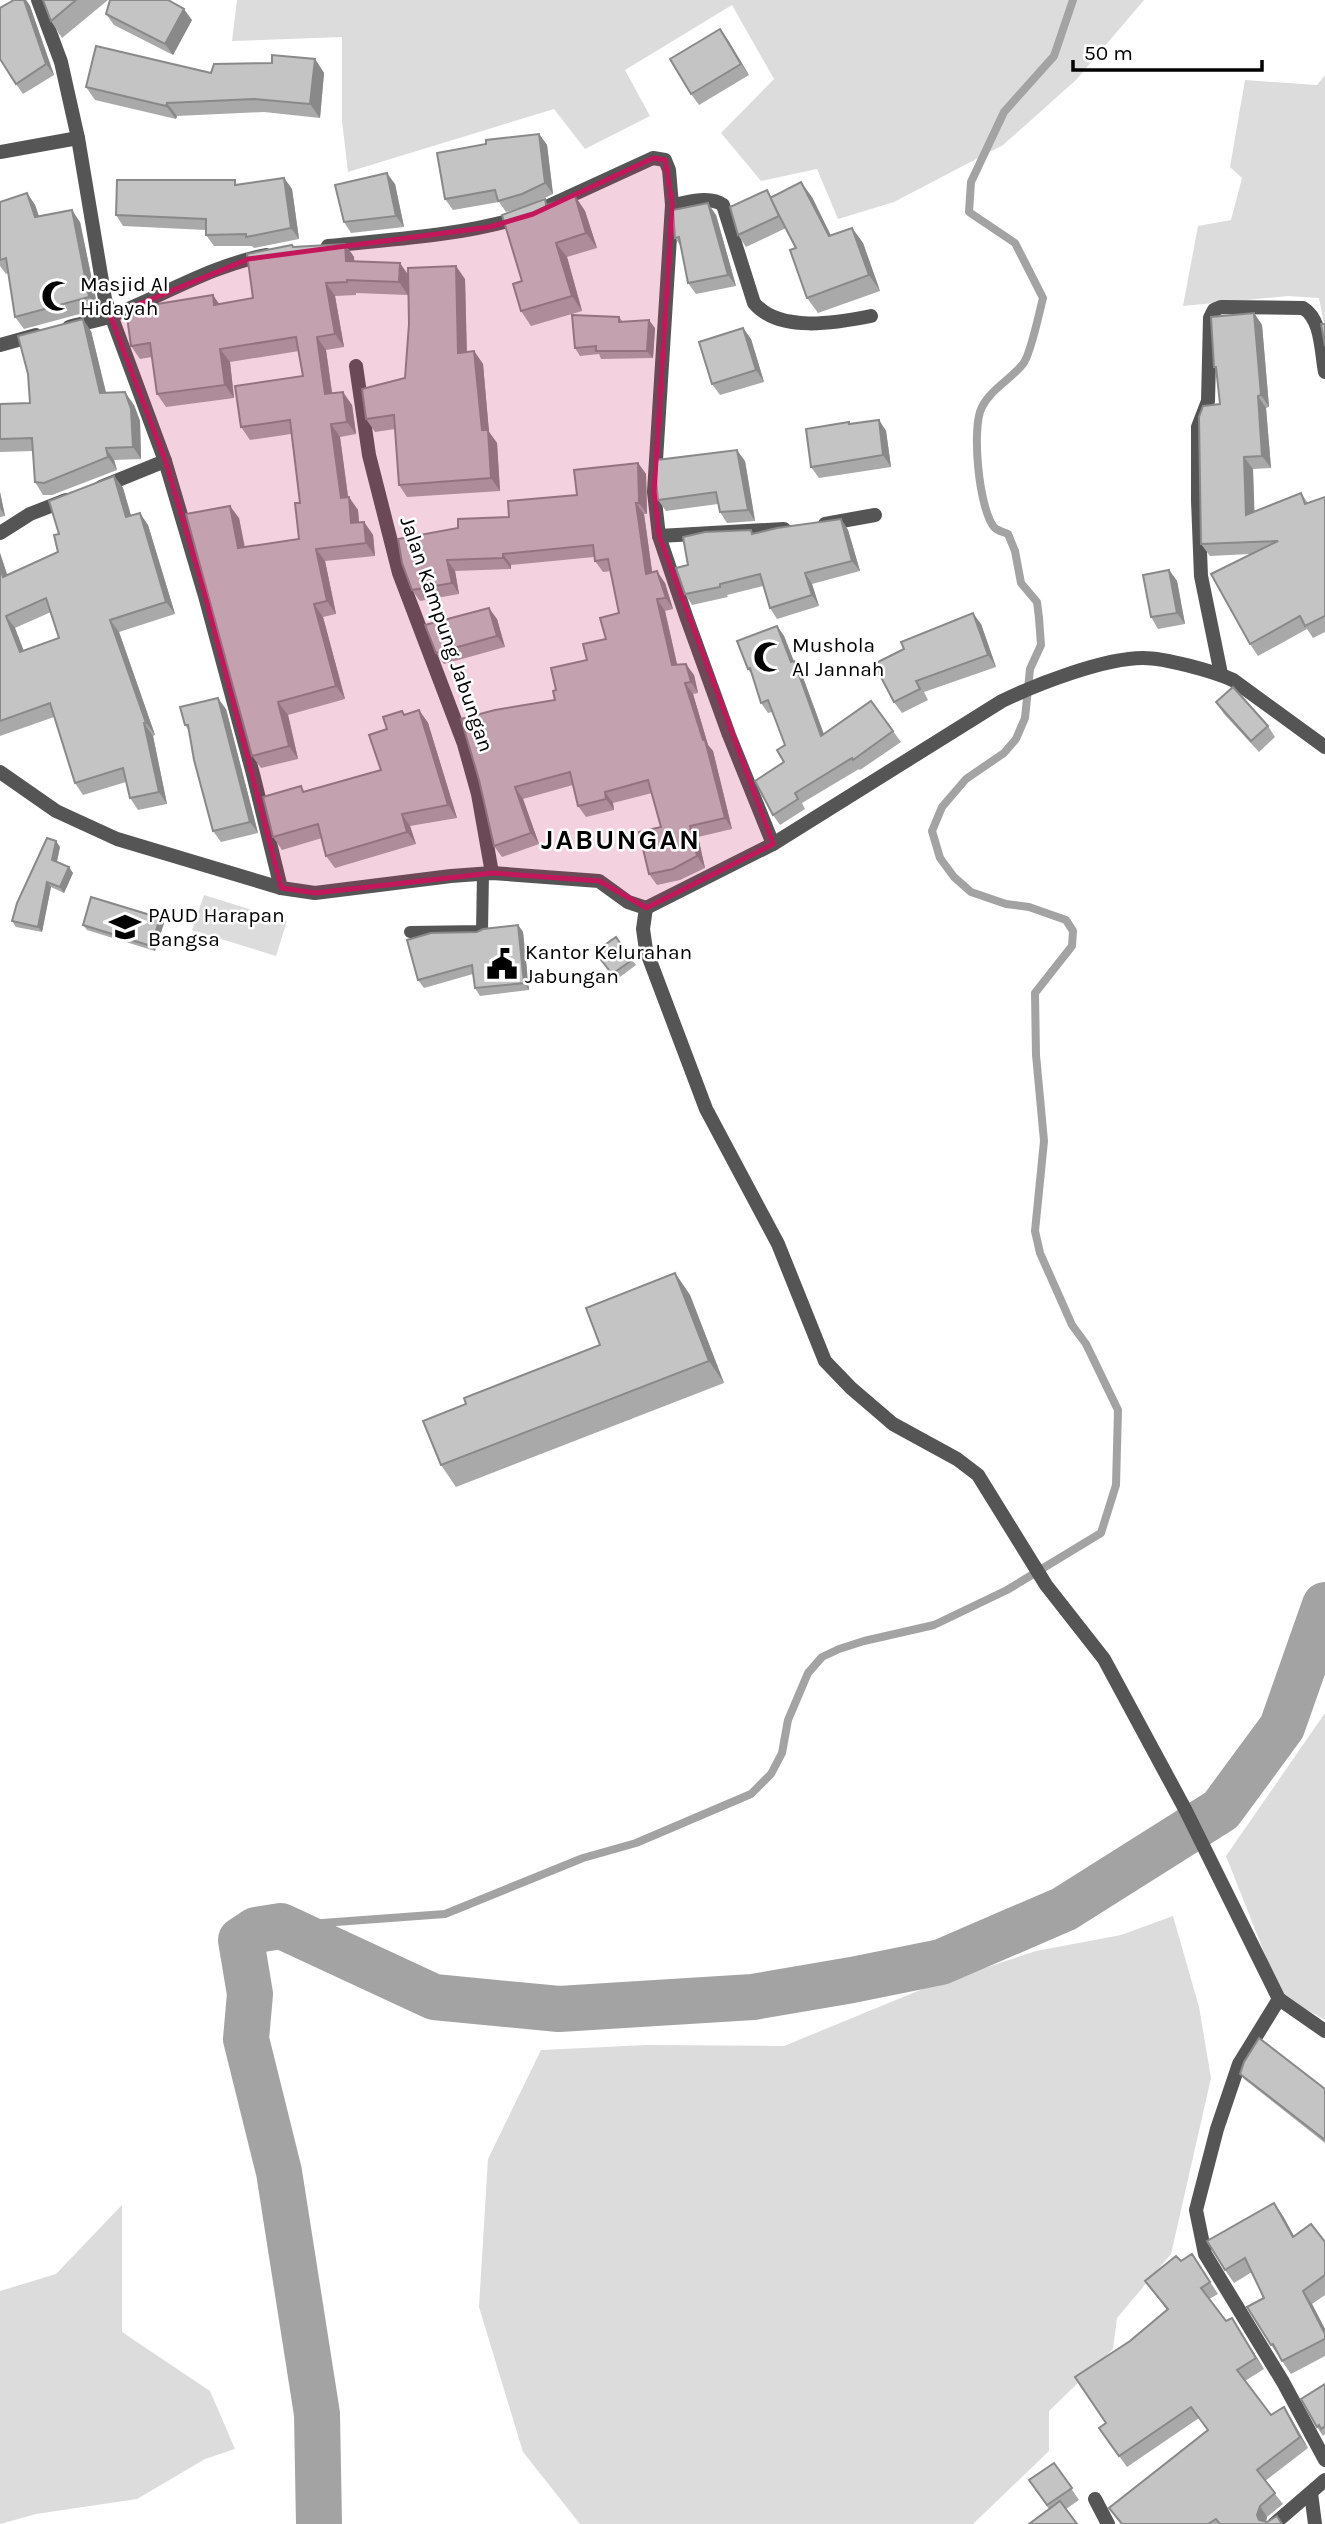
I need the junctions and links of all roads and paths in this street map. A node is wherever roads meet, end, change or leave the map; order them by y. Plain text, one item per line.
1 (38, 0) edge
2 (78, 138) junction
3 (0, 152) edge
4 (671, 205) junction
5 (318, 246) edge
6 (282, 252) edge
7 (110, 316) junction
8 (871, 316) dead end
9 (0, 345) edge
10 (356, 366) dead end
11 (1325, 372) edge
12 (165, 461) junction
13 (875, 515) dead end
14 (0, 533) edge
15 (659, 536) junction
16 (1221, 674) junction
17 (1325, 747) edge
18 (0, 772) edge
19 (773, 844) junction
20 (488, 873) junction
21 (281, 888) junction
22 (646, 908) junction
23 (410, 932) dead end
24 (1279, 1999) junction
25 (1322, 2028) edge
26 (1325, 2460) edge
27 (1325, 2480) edge
28 (1311, 2493) junction
29 (1095, 2499) dead end
30 (1108, 2524) edge
31 (1274, 2524) edge
32 (1315, 2524) edge

1 - 2 street
2 - 3 street
2 - 7 street
4 - 5 street
4 - 8 street
4 - 15 street
6 - 7 street
7 - 9 street
7 - 12 street
10 - 20 street, Jalan Kampung Jabungan
11 - 16 street
12 - 14 street
12 - 21 street
13 - 15 street
15 - 19 street
16 - 17 street
16 - 19 street
18 - 21 street
19 - 22 street
20 - 21 street
20 - 22 street
20 - 23 lane
22 - 24 street
24 - 25 street
24 - 26 street
27 - 28 street
28 - 31 street
28 - 32 street
29 - 30 street

